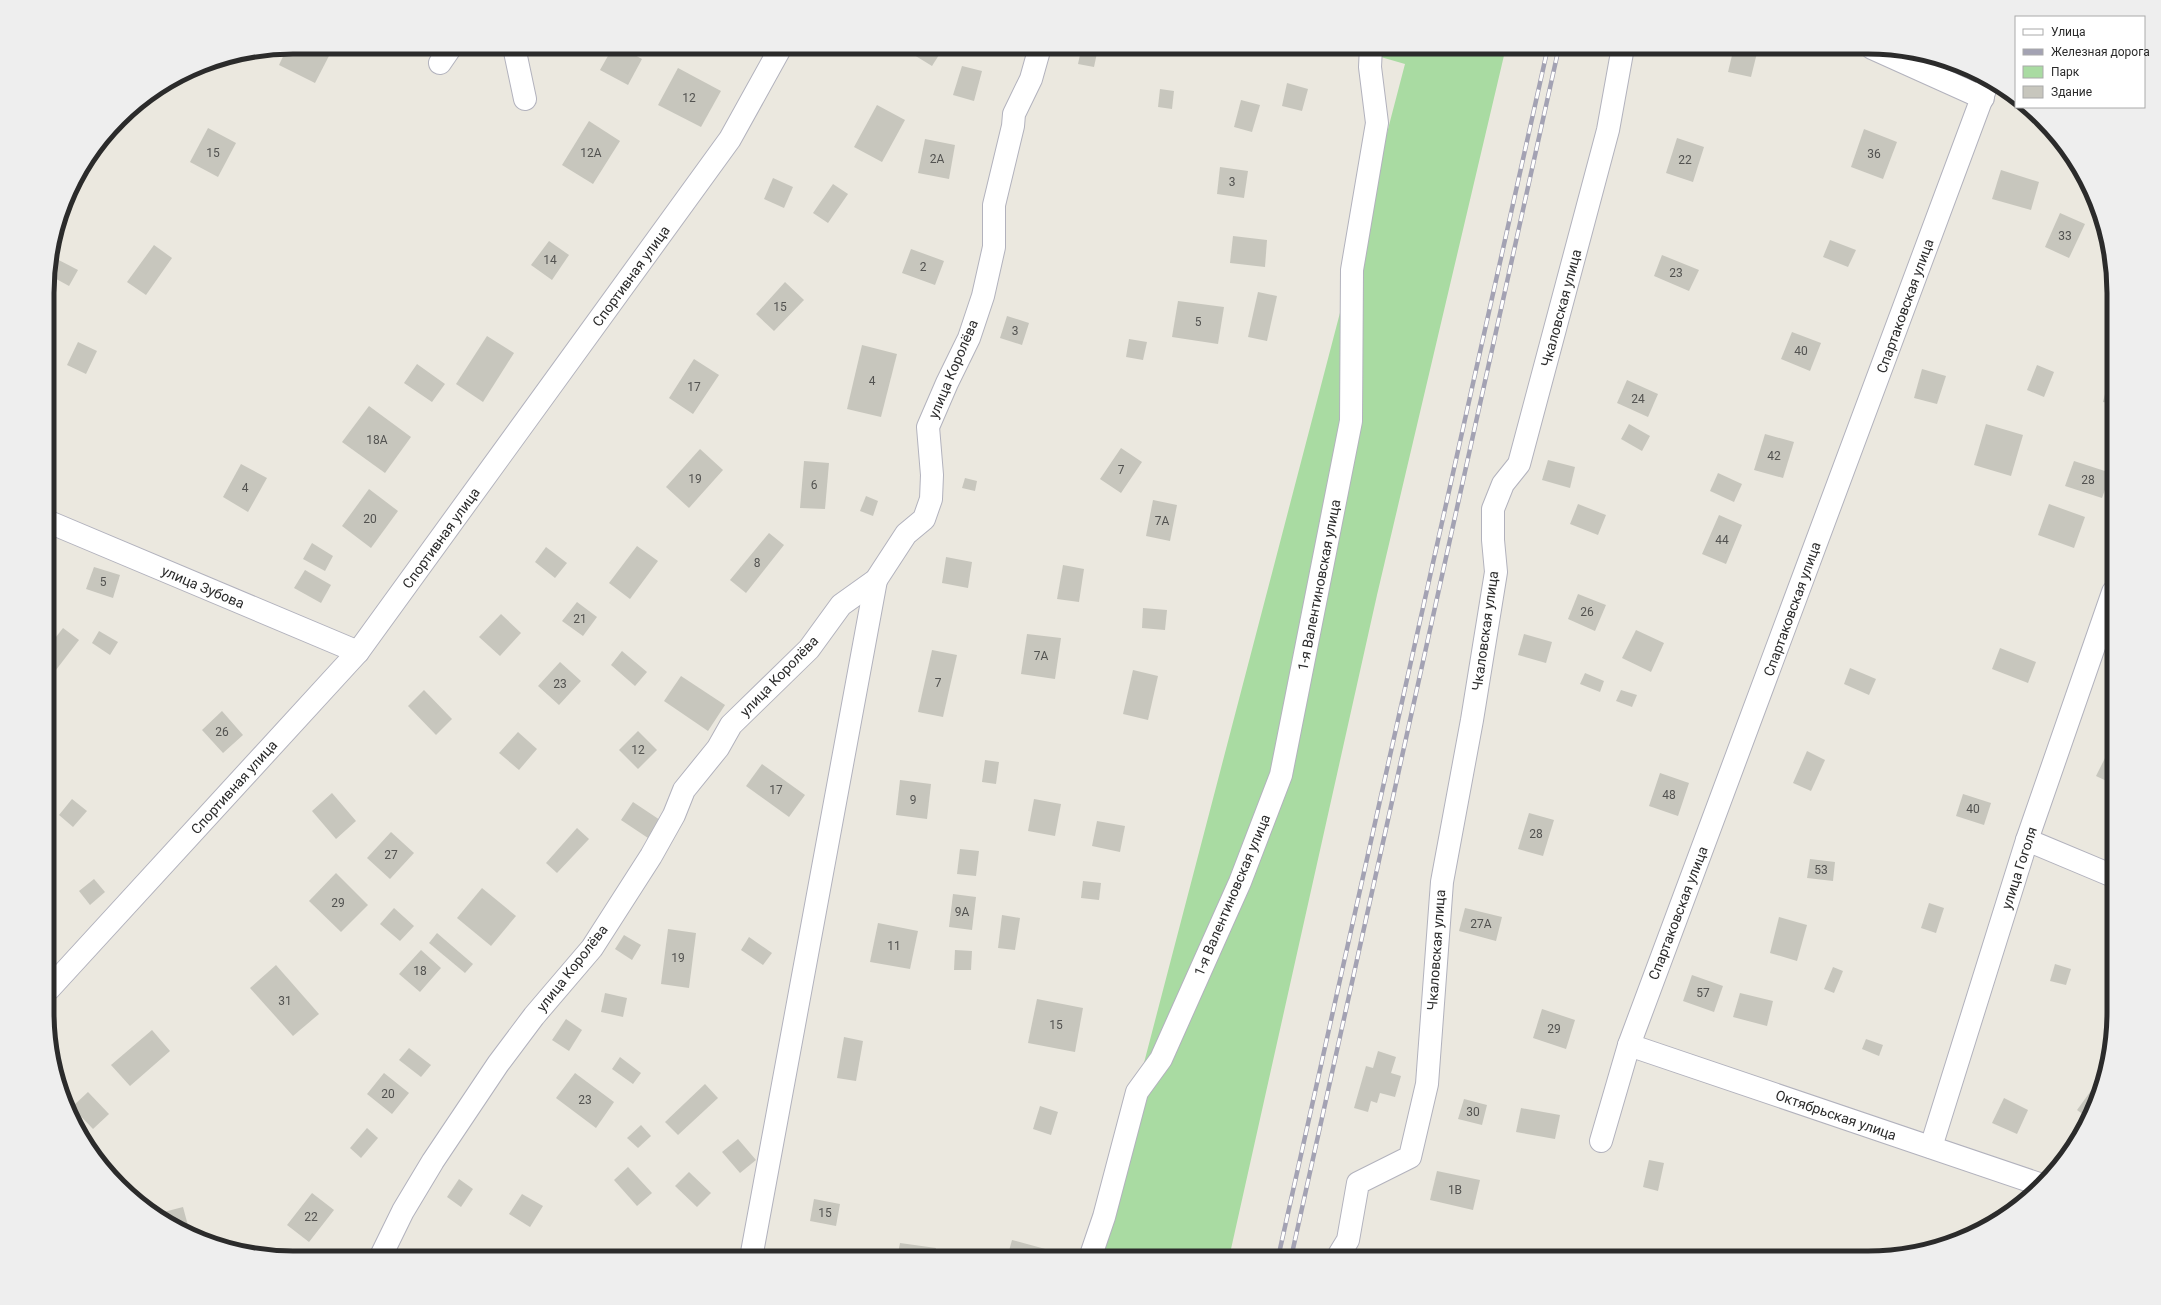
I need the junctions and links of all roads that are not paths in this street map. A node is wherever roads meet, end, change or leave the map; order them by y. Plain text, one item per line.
1 (515, 54) edge
2 (777, 54) edge
3 (1038, 54) edge
4 (1371, 54) edge
5 (1622, 54) edge
6 (1893, 56) edge
7 (1986, 89) edge
8 (525, 99) dead end
9 (54, 524) edge
10 (876, 580) junction
11 (2107, 612) edge
12 (358, 652) junction
13 (2028, 840) junction
14 (2107, 873) edge
15 (54, 984) edge
16 (1629, 1045) junction
17 (1601, 1141) dead end
18 (1931, 1147) junction
19 (2035, 1183) edge
20 (384, 1251) edge
21 (752, 1251) edge
22 (1092, 1251) edge
23 (1341, 1251) edge

1 - 8 street
2 - 12 street, Спортивная улица
3 - 10 street, улица Королёва
4 - 22 street, 1-я Валентиновская улица
5 - 23 street, Чкаловская улица
6 - 7 street
7 - 16 street, Спартаковская улица
9 - 12 street, улица Зубова
10 - 20 street, улица Королёва
10 - 21 street
11 - 13 street, улица Гоголя
12 - 15 street, Спортивная улица
13 - 14 street
13 - 18 street, улица Гоголя
16 - 17 street, Спартаковская улица
16 - 18 street, Октябрьская улица
18 - 19 street, Октябрьская улица

